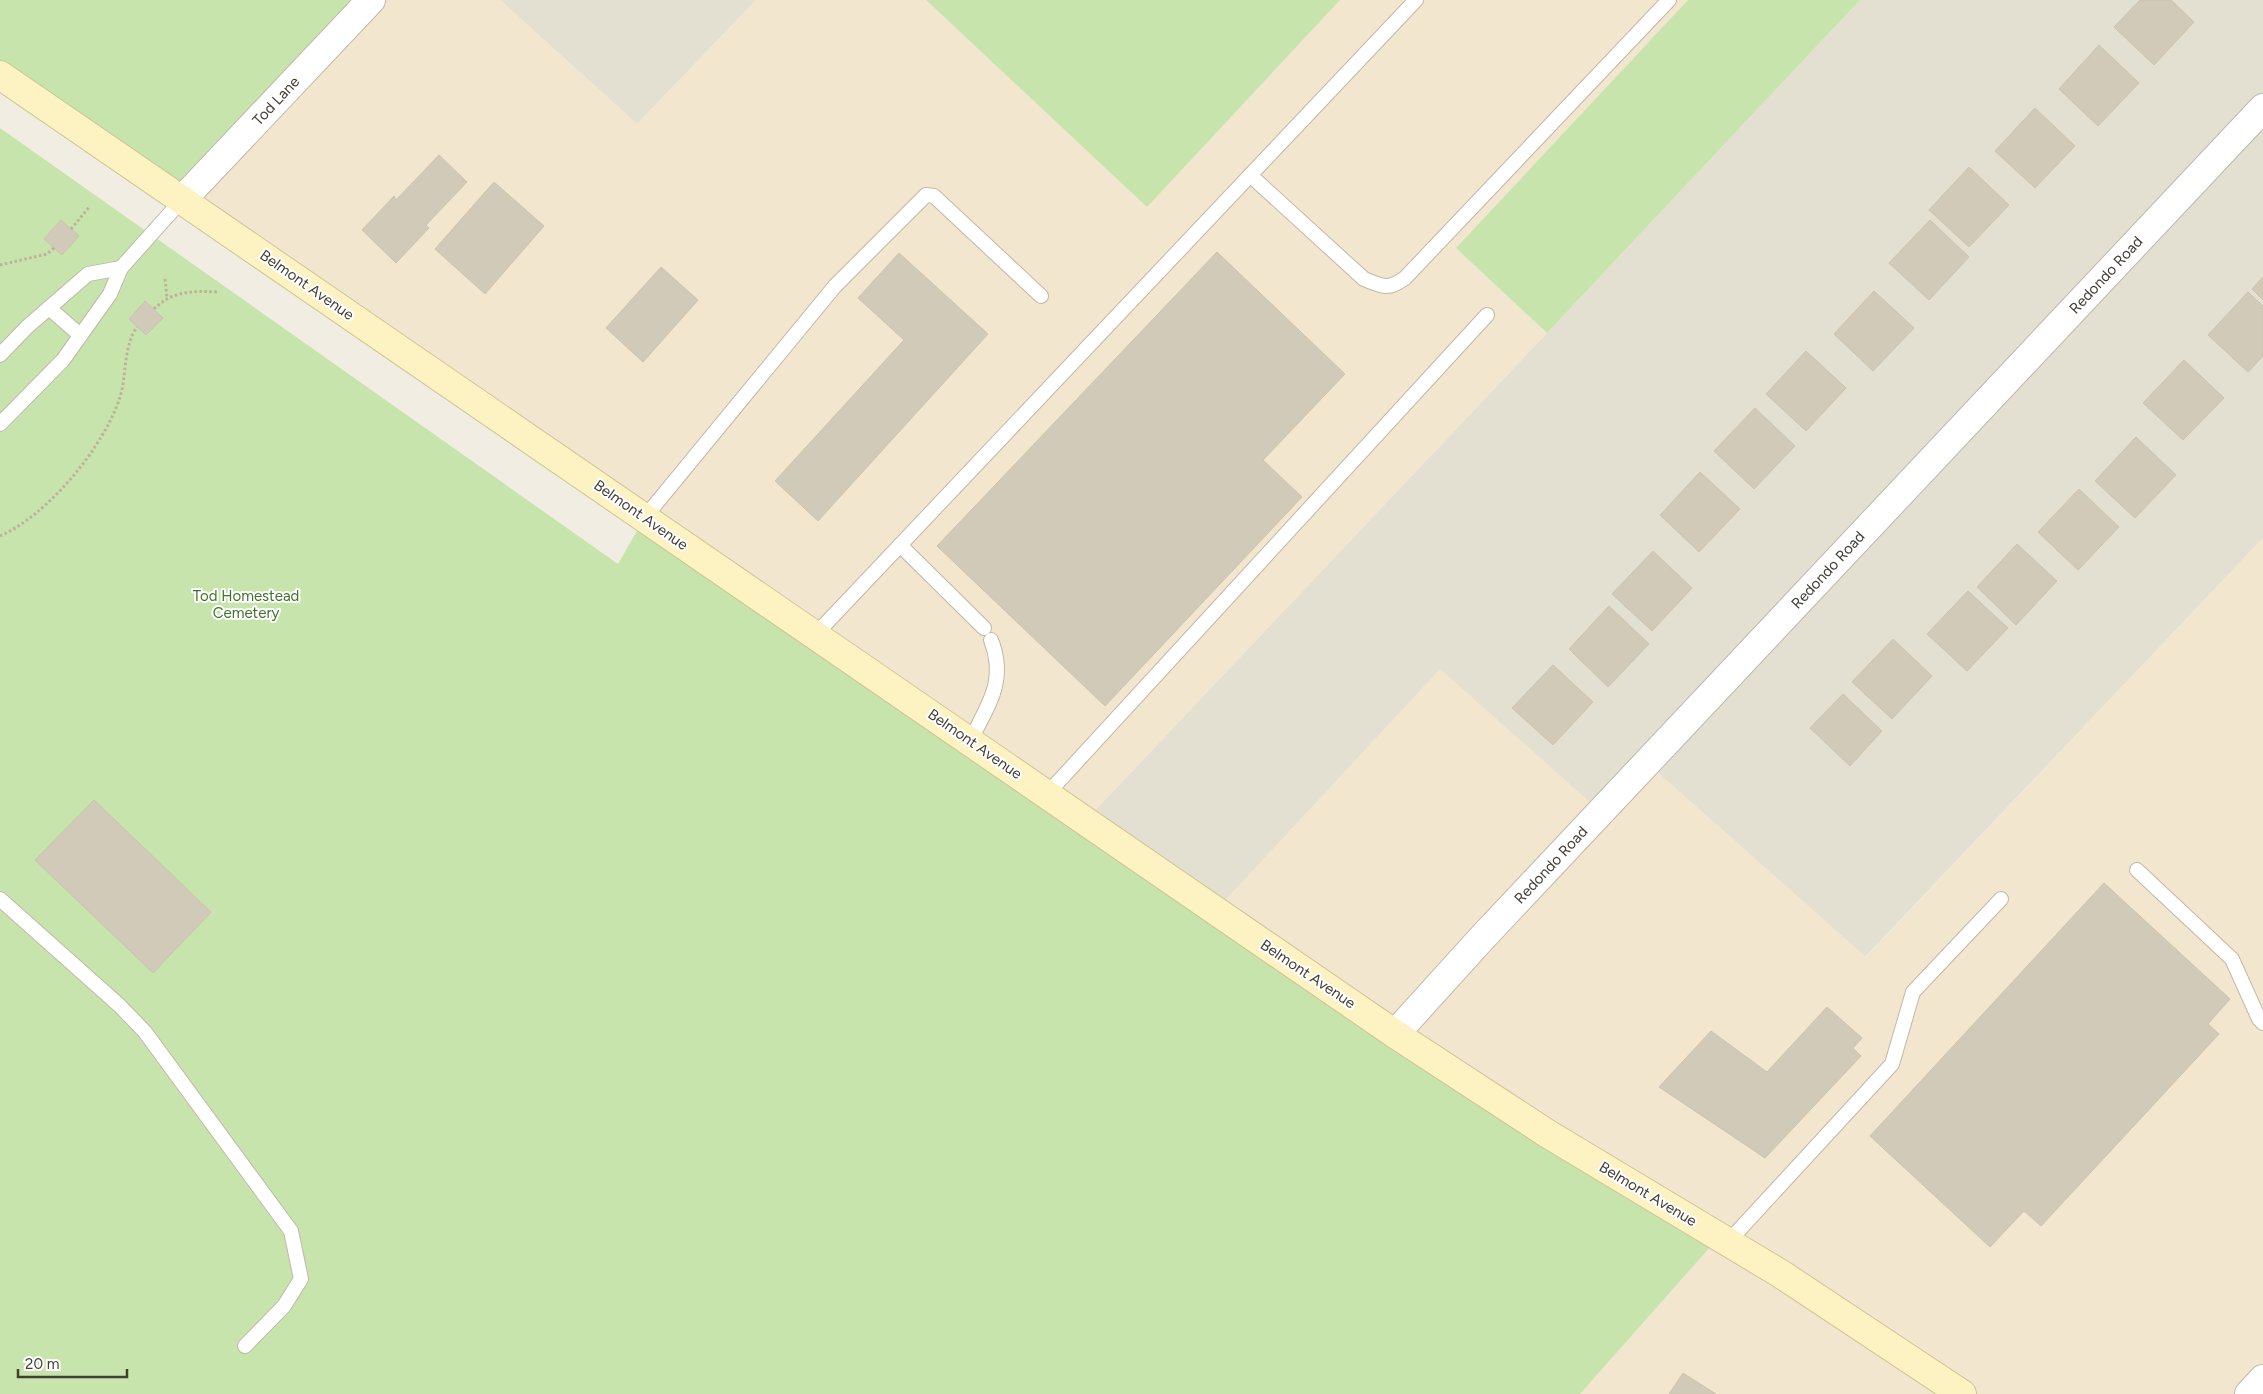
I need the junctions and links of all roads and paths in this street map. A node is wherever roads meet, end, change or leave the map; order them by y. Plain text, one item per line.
1 (371, 0) edge
2 (1416, 0) edge
3 (1669, 0) edge
4 (0, 75) edge
5 (2263, 108) edge
6 (1250, 175) junction
7 (181, 201) junction
8 (90, 206) dead end
9 (71, 229) dead end
10 (54, 248) dead end
11 (0, 265) edge
12 (120, 268) junction
13 (165, 279) dead end
14 (219, 292) dead end
15 (1041, 296) dead end
16 (167, 298) junction
17 (49, 308) junction
18 (154, 309) dead end
19 (1487, 315) dead end
20 (137, 327) dead end
21 (80, 336) junction
22 (0, 355) edge
23 (0, 424) edge
24 (644, 517) junction
25 (0, 536) edge
26 (900, 545) junction
27 (984, 628) dead end
28 (815, 635) junction
29 (991, 640) dead end
30 (970, 741) junction
31 (1046, 794) junction
32 (2137, 870) dead end
33 (0, 899) edge
34 (2001, 899) dead end
35 (2263, 1023) edge
36 (1395, 1034) junction
37 (1728, 1242) junction
38 (245, 1346) dead end
39 (2263, 1379) edge
40 (1952, 1391) edge
41 (2249, 1394) edge

1 - 7 street, Tod Lane
2 - 6 lane
3 - 6 lane
4 - 7 main road, Belmont Avenue
5 - 36 street, Redondo Road
6 - 26 lane
7 - 12 lane
7 - 24 main road, Belmont Avenue
8 - 9 path
10 - 11 path
12 - 17 lane
12 - 21 lane
13 - 16 path
14 - 16 path
15 - 24 lane
16 - 18 path
17 - 21 lane
17 - 22 lane
19 - 31 lane
20 - 25 path
21 - 23 lane
24 - 28 main road, Belmont Avenue
26 - 27 lane
26 - 28 lane
28 - 30 main road, Belmont Avenue
29 - 30 lane
30 - 31 main road, Belmont Avenue
31 - 36 main road, Belmont Avenue
32 - 35 lane
33 - 38 lane
34 - 37 lane
36 - 37 main road, Belmont Avenue
37 - 40 main road, Belmont Avenue
39 - 41 street

